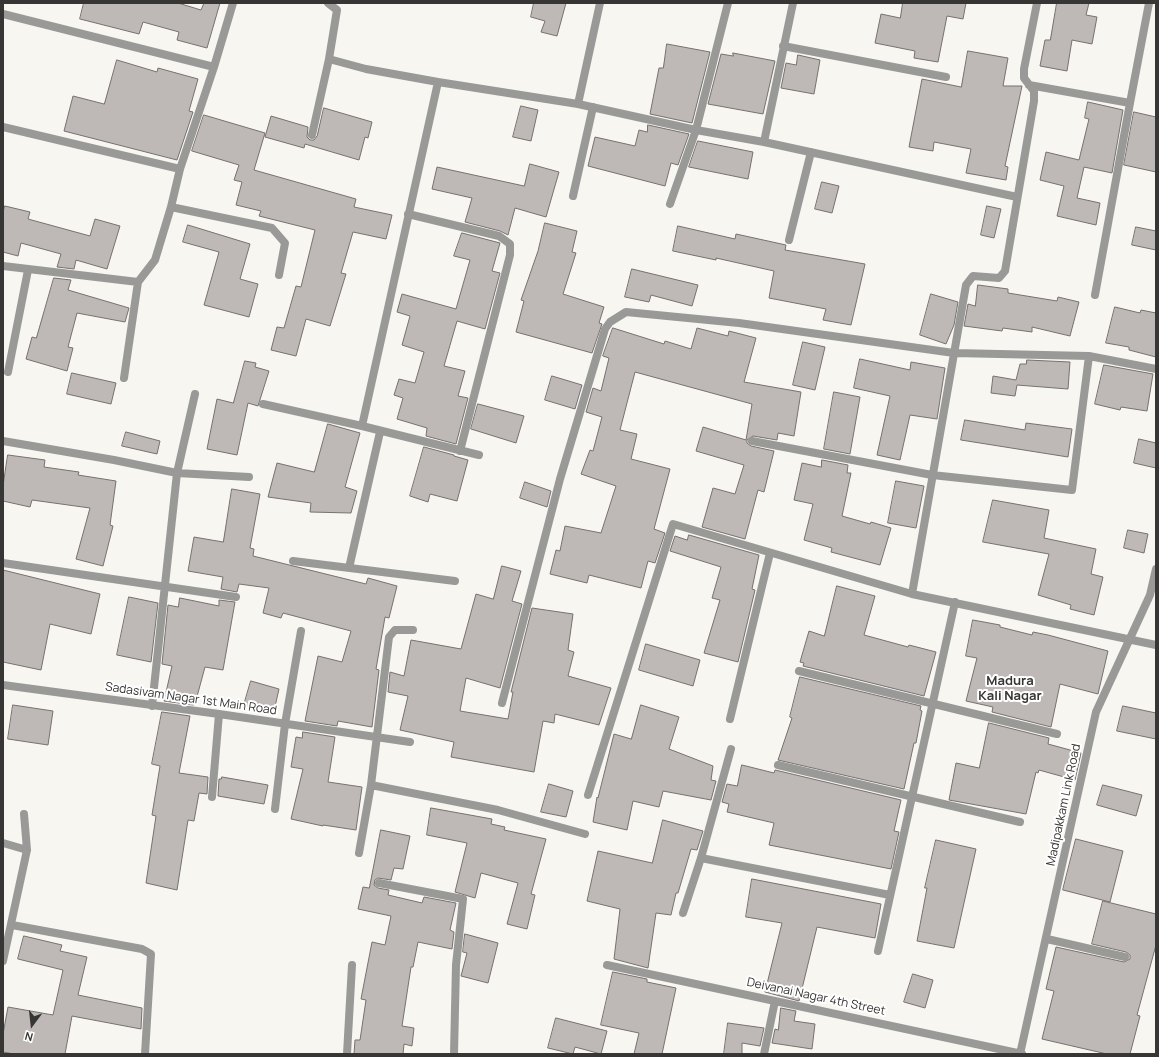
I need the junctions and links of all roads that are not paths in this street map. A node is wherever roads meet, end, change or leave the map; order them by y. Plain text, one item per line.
1 (233, 3) edge
2 (328, 3) edge
3 (600, 3) edge
4 (728, 3) edge
5 (793, 3) edge
6 (1037, 3) edge
7 (1149, 3) edge
8 (3, 14) edge
9 (783, 46) junction
10 (329, 59) junction
11 (214, 67) junction
12 (946, 77) dead end
13 (438, 82) junction
14 (1028, 85) junction
15 (1130, 103) junction
16 (578, 104) junction
17 (593, 107) junction
18 (3, 128) edge
19 (696, 130) junction
20 (312, 135) dead end
21 (764, 142) junction
22 (811, 152) junction
23 (180, 169) junction
24 (573, 196) dead end
25 (1017, 197) junction
26 (670, 204) dead end
27 (171, 207) junction
28 (408, 214) junction
29 (789, 240) dead end
30 (3, 266) edge
31 (28, 270) junction
32 (279, 275) dead end
33 (138, 282) junction
34 (1095, 295) dead end
35 (954, 353) junction
36 (1089, 356) junction
37 (1156, 369) edge
38 (8, 372) dead end
39 (124, 378) dead end
40 (195, 394) dead end
41 (263, 404) dead end
42 (362, 426) junction
43 (380, 432) junction
44 (3, 441) edge
45 (752, 442) dead end
46 (460, 451) junction
47 (479, 455) dead end
48 (177, 473) junction
49 (932, 475) junction
50 (249, 477) dead end
51 (770, 552) junction
52 (293, 561) dead end
53 (3, 563) edge
54 (349, 568) junction
55 (1156, 569) edge
56 (455, 581) dead end
57 (165, 588) junction
58 (912, 594) junction
59 (236, 597) dead end
60 (955, 602) junction
61 (413, 630) dead end
62 (302, 631) dead end
63 (1129, 640) junction
64 (1156, 645) edge
65 (799, 671) dead end
66 (3, 686) edge
67 (502, 703) dead end
68 (932, 703) junction
69 (152, 706) junction
70 (219, 714) junction
71 (730, 720) dead end
72 (285, 724) junction
73 (1057, 734) dead end
74 (376, 737) junction
75 (410, 742) dead end
76 (731, 749) dead end
77 (778, 765) dead end
78 (371, 785) junction
79 (588, 795) dead end
80 (912, 796) junction
81 (212, 797) dead end
82 (275, 809) dead end
83 (24, 814) dead end
84 (1020, 822) dead end
85 (585, 834) dead end
86 (3, 843) edge
87 (27, 850) junction
88 (359, 854) dead end
89 (701, 858) junction
90 (379, 883) dead end
91 (890, 895) junction
92 (683, 913) dead end
93 (12, 925) junction
94 (1047, 939) junction
95 (878, 950) dead end
96 (1125, 957) dead end
97 (3, 961) edge
98 (607, 964) dead end
99 (352, 965) dead end
100 (775, 1001) junction
101 (145, 1054) edge
102 (347, 1054) edge
103 (454, 1054) edge
104 (764, 1054) edge
105 (1021, 1054) edge

1 - 11 street
2 - 10 street
3 - 16 street
4 - 19 street
5 - 9 street
6 - 14 street
7 - 15 street
8 - 11 street
9 - 12 street
9 - 21 street
10 - 13 street
10 - 20 street
11 - 23 street
13 - 16 street
13 - 28 street
14 - 15 street
14 - 25 street
15 - 34 street
16 - 17 street
17 - 19 street
17 - 24 street
18 - 23 street
19 - 21 street
19 - 26 street
21 - 22 street
22 - 25 street
22 - 29 street
23 - 27 street
25 - 35 street
27 - 32 street
27 - 33 street
28 - 42 street
28 - 46 street
30 - 31 street
31 - 33 street
31 - 38 street
33 - 39 street
35 - 36 street
35 - 49 street
35 - 67 street
36 - 37 street
36 - 49 street
40 - 48 street
41 - 42 street
42 - 43 street
43 - 46 street
43 - 54 street
44 - 48 street
45 - 49 street
46 - 47 street
48 - 50 street
48 - 57 street
49 - 58 street
51 - 58 street
51 - 71 street
51 - 79 street
52 - 54 street
53 - 57 street
54 - 56 street
55 - 63 street, Madipakkam Link Road
57 - 59 street
57 - 69 street
58 - 60 street
60 - 63 street
60 - 68 street
61 - 74 street
62 - 72 street
63 - 64 street
63 - 94 street, Madipakkam Link Road
65 - 68 street
66 - 69 street, Sadasivam Nagar 1st Main Road
68 - 73 street
68 - 80 street
69 - 70 street, Sadasivam Nagar 1st Main Road
70 - 72 street, Sadasivam Nagar 1st Main Road
70 - 81 street
72 - 74 street, Sadasivam Nagar 1st Main Road
72 - 82 street
74 - 75 street, Sadasivam Nagar 1st Main Road
74 - 78 street
76 - 89 street
77 - 80 street
78 - 85 street
78 - 88 street
80 - 84 street
80 - 91 street
83 - 87 street
86 - 87 street
87 - 93 street
89 - 91 street
89 - 92 street
90 - 103 street
91 - 95 street
93 - 97 street
93 - 101 street
94 - 96 street
94 - 105 street, Madipakkam Link Road
98 - 100 street, Deivanai Nagar 4th Street
99 - 102 street
100 - 104 street
100 - 105 street, Deivanai Nagar 4th Street

